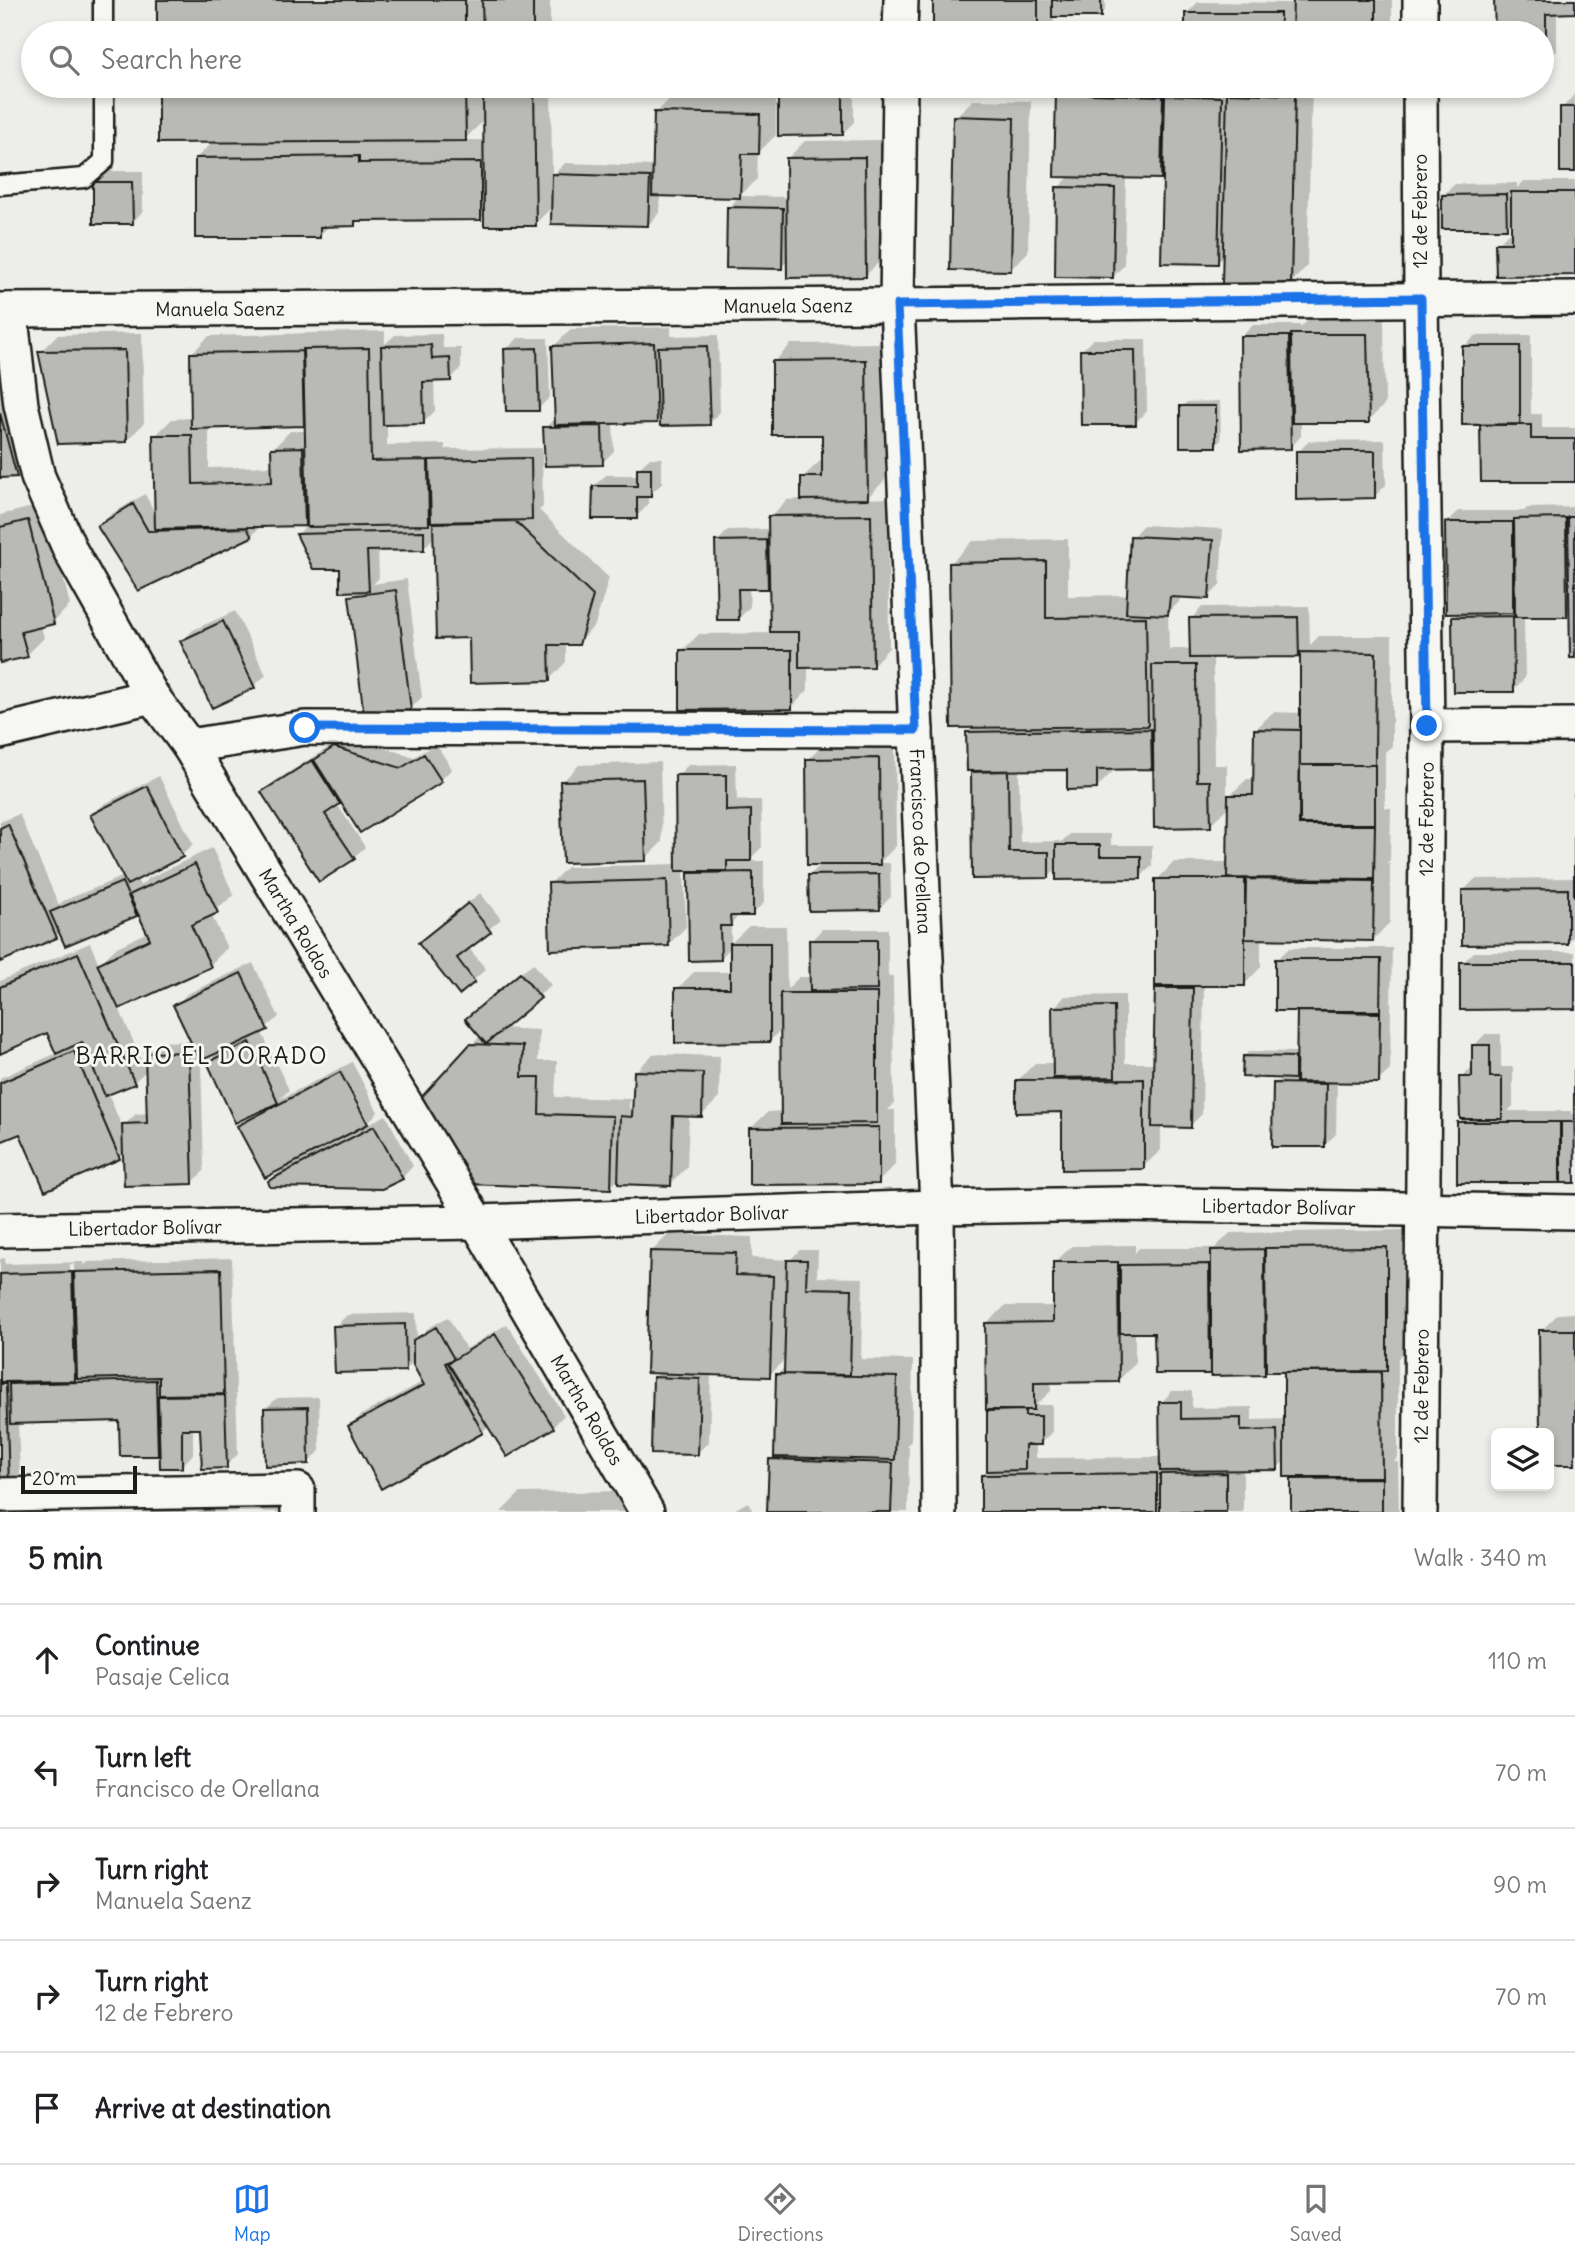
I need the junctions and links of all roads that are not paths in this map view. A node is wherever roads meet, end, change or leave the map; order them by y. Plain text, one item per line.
1 (103, 0) edge
2 (901, 0) edge
3 (1420, 0) edge
4 (103, 21) edge
5 (900, 21) edge
6 (1420, 21) edge
7 (104, 98) edge
8 (900, 98) edge
9 (1420, 98) edge
10 (0, 185) edge
11 (1421, 298) junction
12 (1575, 298) edge
13 (897, 305) junction
14 (5, 310) edge
15 (152, 696) junction
16 (1575, 725) edge
17 (1427, 726) junction
18 (916, 730) junction
19 (0, 732) edge
20 (190, 746) junction
21 (937, 1207) junction
22 (1423, 1209) junction
23 (1575, 1212) edge
24 (477, 1222) junction
25 (0, 1230) edge
26 (11, 1501) edge
27 (298, 1512) edge
28 (647, 1512) edge
29 (939, 1512) edge
30 (1420, 1512) edge

1 - 4 lane
2 - 5 street
3 - 6 street
7 - 10 lane
8 - 13 street, Francisco de Orellana
9 - 11 street, 12 de Febrero
11 - 12 street, Manuela Saenz
11 - 13 street, Manuela Saenz
11 - 17 street, 12 de Febrero
13 - 14 street, Manuela Saenz
13 - 18 street, Francisco de Orellana
14 - 15 street, Martha Roldos
15 - 19 street
15 - 20 street, Martha Roldos
16 - 17 street
17 - 22 street, 12 de Febrero
18 - 20 street
18 - 21 street, Francisco de Orellana
20 - 24 street, Martha Roldos
21 - 22 street, Libertador Bolívar
21 - 24 street, Libertador Bolívar
21 - 29 street, Francisco de Orellana
22 - 23 street, Libertador Bolívar
22 - 30 street, 12 de Febrero
24 - 25 street, Libertador Bolívar
24 - 28 street, Martha Roldos
26 - 27 street

